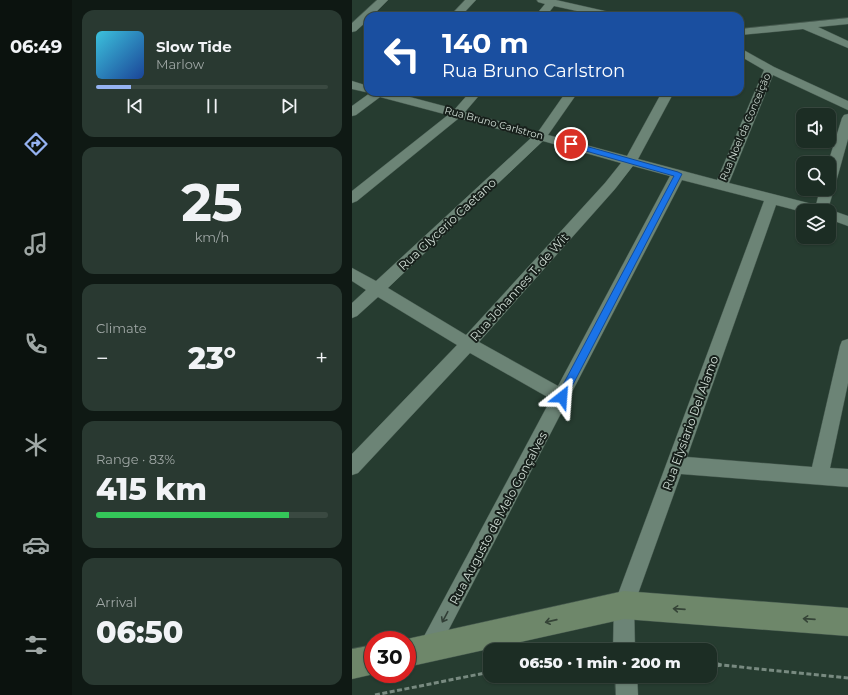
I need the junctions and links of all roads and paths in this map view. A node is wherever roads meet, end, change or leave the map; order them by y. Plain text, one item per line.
1 (384, 0) edge
2 (471, 0) edge
3 (547, 1) edge
4 (371, 12) edge
5 (459, 12) edge
6 (542, 12) edge
7 (596, 12) edge
8 (364, 18) edge
9 (848, 21) edge
10 (806, 26) junction
11 (352, 29) edge
12 (744, 32) edge
13 (848, 45) edge
14 (744, 53) edge
15 (770, 68) junction
16 (352, 86) edge
17 (364, 89) edge
18 (373, 96) edge
19 (393, 96) edge
20 (473, 96) edge
21 (569, 96) edge
22 (666, 96) edge
23 (848, 106) edge
24 (352, 112) edge
25 (458, 113) junction
26 (848, 118) edge
27 (541, 136) junction
28 (836, 158) edge
29 (630, 161) junction
30 (678, 174) junction
31 (721, 185) junction
32 (352, 198) edge
33 (772, 198) junction
34 (796, 204) edge
35 (836, 217) edge
36 (848, 221) edge
37 (352, 274) edge
38 (377, 289) junction
39 (352, 312) edge
40 (468, 344) junction
41 (848, 346) edge
42 (562, 397) junction
43 (675, 465) junction
44 (352, 467) edge
45 (819, 475) junction
46 (848, 478) edge
47 (624, 605) junction
48 (848, 622) edge
49 (624, 643) edge
50 (418, 651) edge
51 (364, 662) edge
52 (352, 664) edge
53 (717, 664) edge
54 (721, 665) junction
55 (717, 666) edge
56 (483, 673) edge
57 (848, 678) edge
58 (626, 683) edge
59 (375, 695) edge
60 (627, 695) edge

1 - 4 street
2 - 5 street
3 - 6 street
3 - 7 street
8 - 11 street
9 - 10 street
10 - 12 street
10 - 13 street
14 - 15 street
15 - 23 street
15 - 31 street, Rua Noel da Conceição
16 - 17 street
18 - 24 street
19 - 25 street, Rua Bruno Carlstron
20 - 25 street
21 - 27 street, Rua Glycerio Caetano
22 - 29 street, Rua Johannes T. de Wit
25 - 27 street, Rua Bruno Carlstron
25 - 32 street
26 - 28 street
27 - 29 street, Rua Bruno Carlstron
27 - 38 street, Rua Glycerio Caetano
29 - 30 street, Rua Bruno Carlstron
29 - 40 street, Rua Johannes T. de Wit
30 - 31 street, Rua Bruno Carlstron
30 - 42 street, Rua Augusto de Melo Gonçalves
31 - 33 street, Rua Bruno Carlstron
33 - 34 street, Rua Bruno Carlstron
33 - 43 street, Rua Elysiario Del Alamo
35 - 36 street
37 - 38 street
38 - 39 street, Rua Glycerio Caetano
38 - 40 street
40 - 42 street
40 - 44 street, Rua Johannes T. de Wit
41 - 45 street
42 -> 50 street, Rua Augusto de Melo Gonçalves
43 - 45 street
43 - 47 street, Rua Elysiario Del Alamo
45 - 46 street
48 -> 47 street
47 - 49 street, Rua Elysiario Del Alamo
47 -> 50 street
51 - 52 street
53 - 54 path
54 - 55 path
54 - 57 path
56 - 59 path
58 - 60 street

